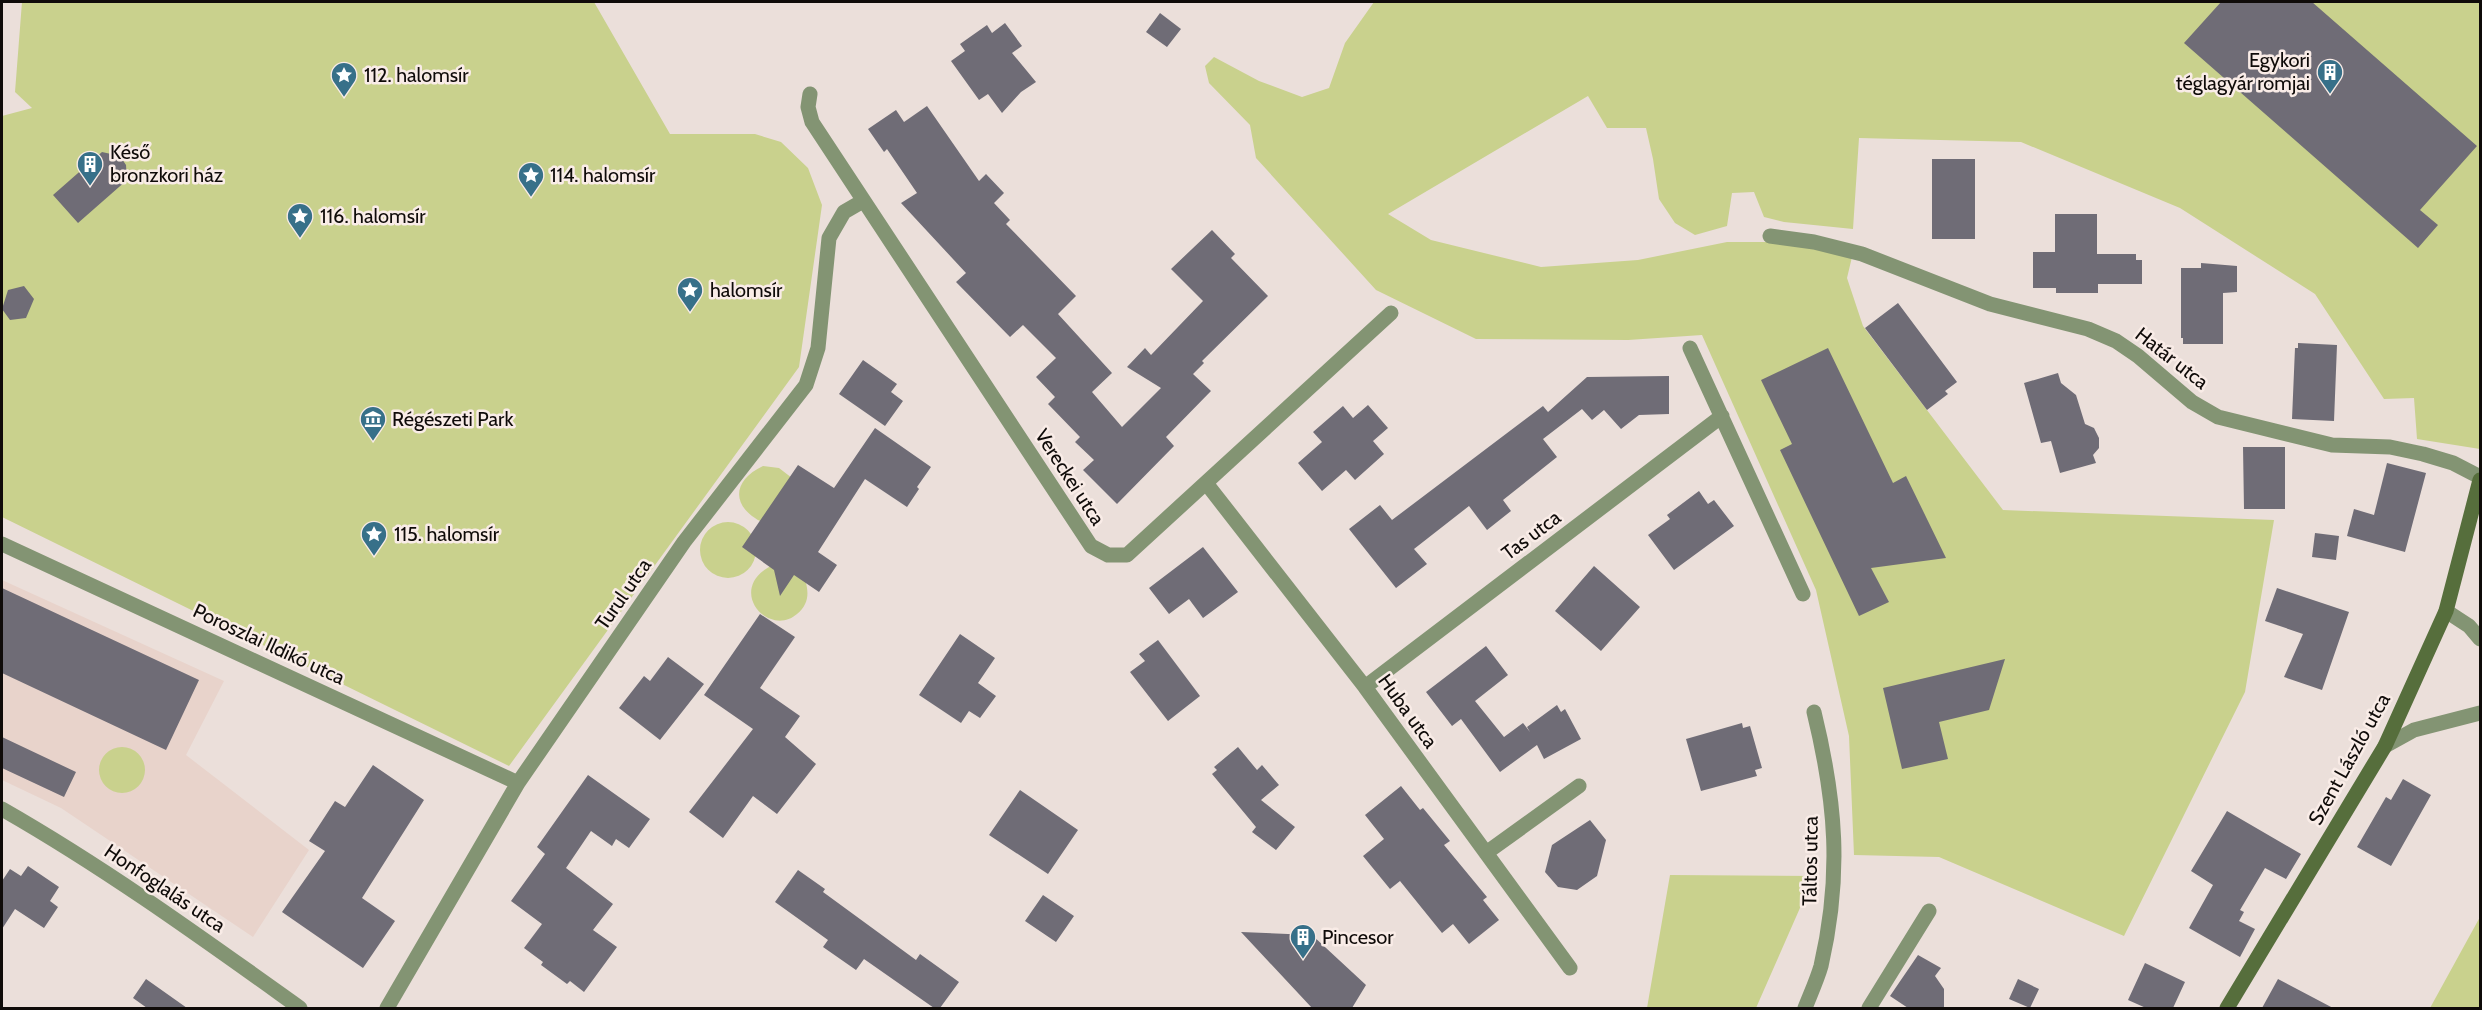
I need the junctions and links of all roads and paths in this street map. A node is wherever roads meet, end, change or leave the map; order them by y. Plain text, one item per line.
1 (810, 94) dead end
2 (862, 201) junction
3 (1770, 236) dead end
4 (1391, 313) dead end
5 (1690, 348) dead end
6 (1722, 416) junction
7 (2481, 478) edge
8 (1206, 483) junction
9 (2, 544) edge
10 (1803, 594) dead end
11 (2446, 611) junction
12 (2481, 639) edge
13 (1365, 687) junction
14 (1814, 712) dead end
15 (2481, 713) edge
16 (2385, 746) junction
17 (518, 783) junction
18 (1579, 786) dead end
19 (2, 809) edge
20 (1486, 853) junction
21 (1929, 911) dead end
22 (1570, 968) dead end
23 (300, 1008) edge
24 (387, 1008) edge
25 (1805, 1008) edge
26 (1869, 1008) edge
27 (2227, 1008) edge

1 - 2 street, Vereckei utca
2 - 8 street, Vereckei utca
2 - 17 street, Turul utca
3 - 7 street, Határ utca
4 - 8 street, Vereckei utca
5 - 6 street
6 - 10 street
6 - 13 street, Tas utca
7 - 11 street, Szent László utca
8 - 13 street, Huba utca
9 - 17 street, Poroszlai Ildikó utca
11 - 12 street
11 - 16 street, Szent László utca
13 - 20 street, Huba utca
14 - 25 street, Táltos utca
15 - 16 street
16 - 27 street, Szent László utca
17 - 24 street, Turul utca
18 - 20 street
19 - 23 street, Honfoglalás utca
20 - 22 street, Huba utca
21 - 26 street

